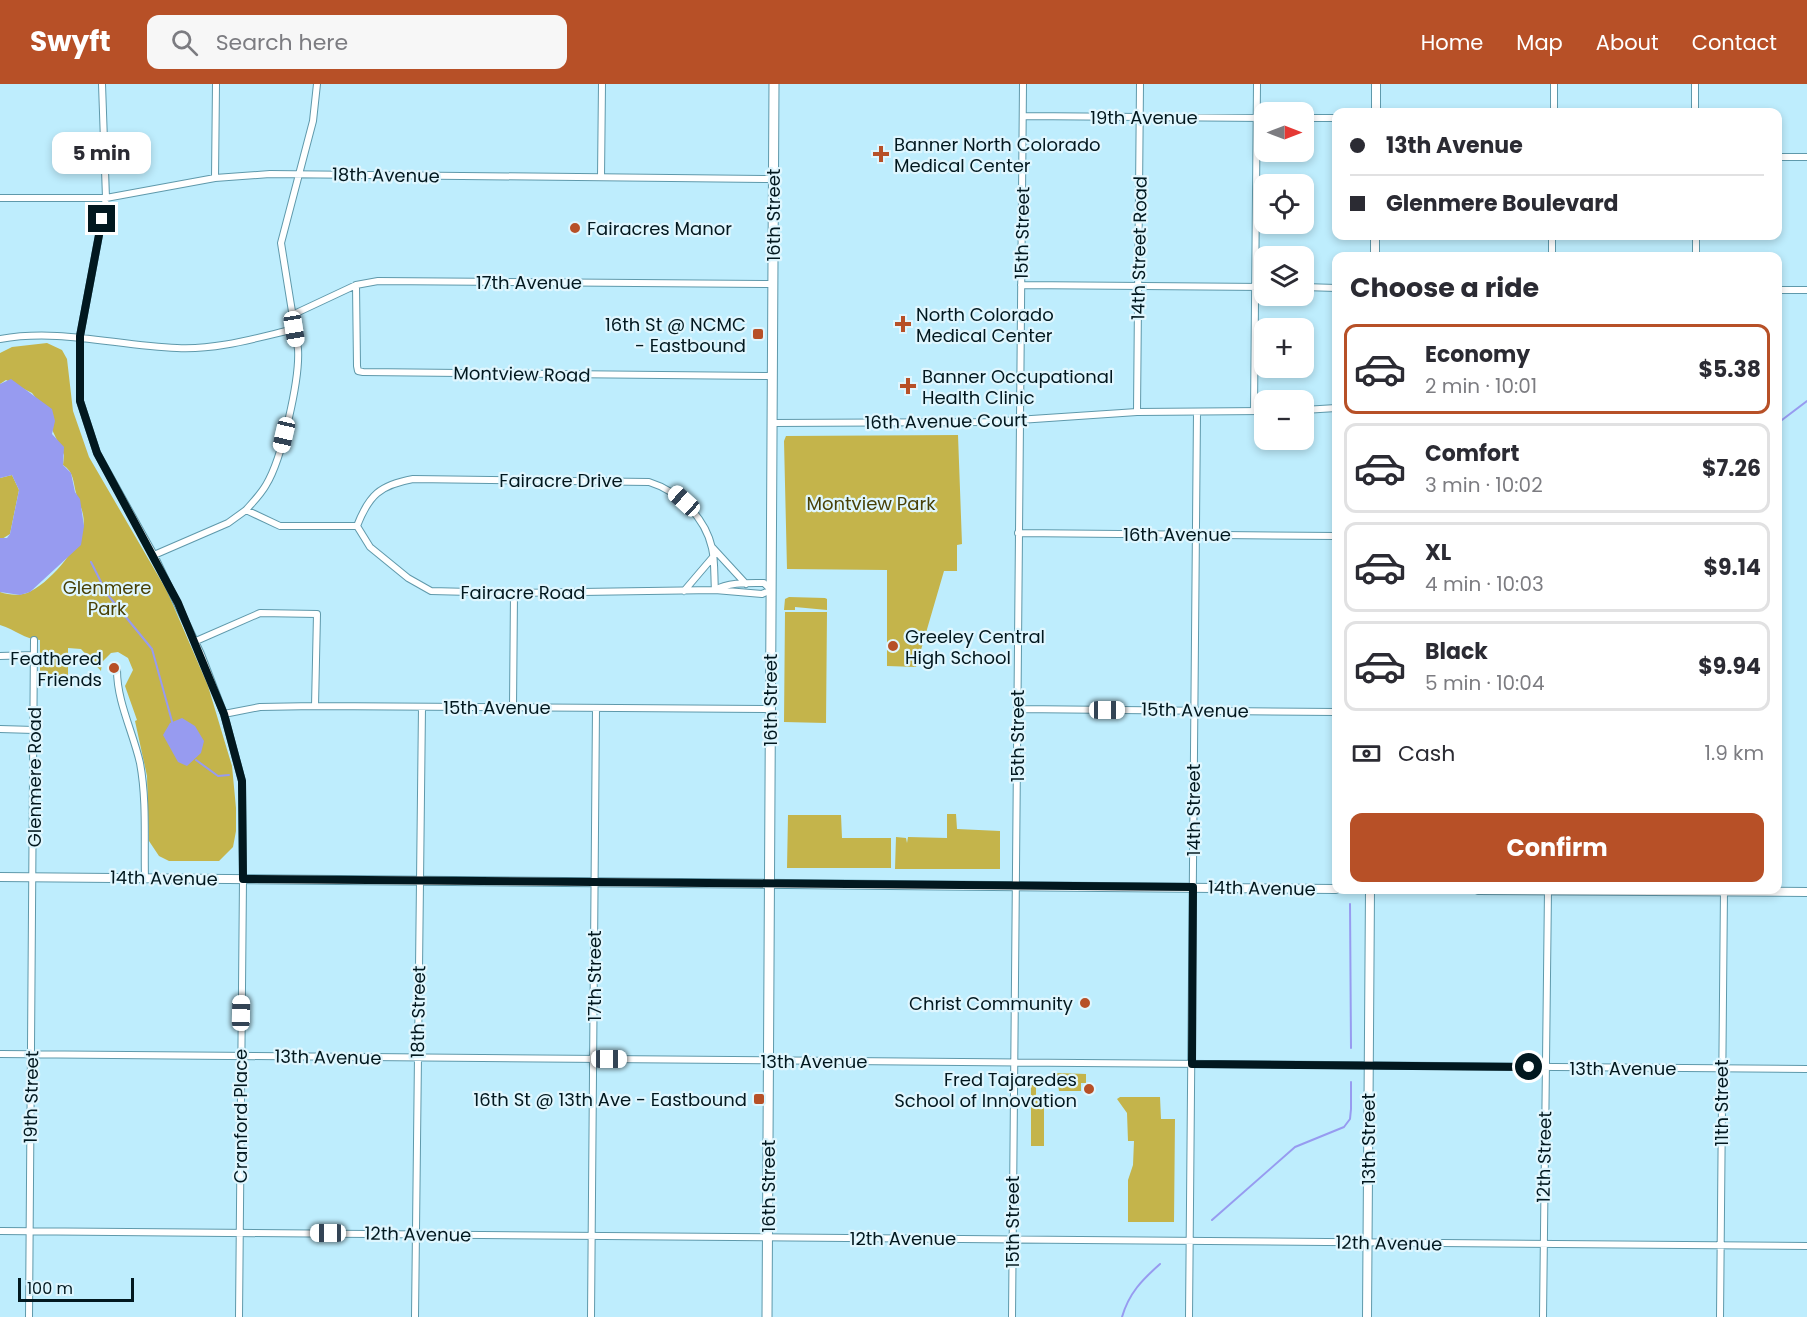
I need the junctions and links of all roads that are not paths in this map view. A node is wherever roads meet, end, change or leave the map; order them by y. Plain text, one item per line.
1 (102, 84) edge
2 (216, 84) edge
3 (317, 84) edge
4 (602, 84) edge
5 (774, 84) edge
6 (1023, 84) edge
7 (1140, 84) edge
8 (1257, 84) edge
9 (1376, 84) edge
10 (1554, 84) edge
11 (1695, 84) edge
12 (1256, 102) edge
13 (1376, 108) edge
14 (1554, 108) edge
15 (1695, 108) edge
16 (1023, 116) junction
17 (1140, 117) junction
18 (1254, 117) edge
19 (1314, 118) edge
20 (1332, 118) edge
21 (1782, 157) edge
22 (1807, 157) edge
23 (1256, 162) edge
24 (297, 174) junction
25 (601, 177) junction
26 (215, 178) junction
27 (773, 179) junction
28 (0, 198) edge
29 (106, 198) junction
30 (1255, 246) edge
31 (772, 284) junction
32 (356, 285) junction
33 (1021, 285) junction
34 (1138, 286) junction
35 (1254, 287) edge
36 (1314, 287) edge
37 (1332, 288) edge
38 (1782, 290) edge
39 (1807, 290) edge
40 (1255, 306) edge
41 (292, 315) junction
42 (294, 329) junction
43 (80, 336) junction
44 (0, 339) edge
45 (772, 376) junction
46 (1254, 390) edge
47 (1332, 408) edge
48 (1314, 409) edge
49 (1254, 411) edge
50 (1137, 412) junction
51 (1197, 412) junction
52 (1019, 421) junction
53 (772, 423) junction
54 (246, 510) junction
55 (357, 526) junction
56 (1018, 533) junction
57 (1195, 534) junction
58 (1332, 536) edge
59 (712, 547) junction
60 (154, 555) junction
61 (713, 557) junction
62 (746, 584) junction
63 (715, 590) junction
64 (771, 590) junction
65 (683, 592) junction
66 (514, 593) junction
67 (34, 640) dead end
68 (196, 641) junction
69 (34, 655) junction
70 (0, 656) edge
71 (117, 670) dead end
72 (315, 706) junction
73 (422, 707) junction
74 (513, 707) junction
75 (596, 708) junction
76 (770, 709) junction
77 (1017, 709) junction
78 (1194, 710) junction
79 (1332, 712) edge
80 (224, 714) junction
81 (0, 729) edge
82 (34, 729) junction
83 (0, 877) edge
84 (33, 877) junction
85 (145, 878) junction
86 (243, 879) junction
87 (419, 881) junction
88 (594, 882) junction
89 (769, 883) junction
90 (1015, 886) junction
91 (1193, 887) junction
92 (1332, 889) edge
93 (1782, 892) edge
94 (1807, 892) edge
95 (1370, 894) edge
96 (1548, 894) edge
97 (1724, 894) edge
98 (0, 1054) edge
99 (31, 1054) junction
100 (241, 1056) junction
101 (417, 1058) junction
102 (593, 1059) junction
103 (768, 1060) junction
104 (1014, 1062) junction
105 (1192, 1064) junction
106 (1368, 1066) junction
107 (1545, 1067) junction
108 (1722, 1069) junction
109 (1807, 1070) edge
110 (0, 1231) edge
111 (29, 1231) junction
112 (240, 1233) junction
113 (416, 1234) junction
114 (591, 1236) junction
115 (767, 1237) junction
116 (1012, 1239) junction
117 (1190, 1241) junction
118 (1367, 1242) junction
119 (1544, 1244) junction
120 (1721, 1245) junction
121 (1807, 1246) edge
122 (29, 1317) edge
123 (239, 1317) edge
124 (415, 1317) edge
125 (591, 1317) edge
126 (767, 1317) edge
127 (1012, 1317) edge
128 (1189, 1317) edge
129 (1367, 1317) edge
130 (1543, 1317) edge
131 (1720, 1317) edge

1 - 29 street, Cranford Place
2 - 26 street
3 - 24 street
4 - 25 street
5 - 27 main road, 16th Street
6 - 16 street, 15th Street
7 - 17 street, 14th Street Road
8 - 12 street
9 - 13 street
10 - 14 street
11 - 15 street
16 - 17 street, 19th Avenue
16 - 33 street, 15th Street
17 - 18 street, 19th Avenue
17 - 34 street, 14th Street Road
19 - 20 street
21 - 22 street
23 - 30 street
24 - 25 street, 18th Avenue
24 - 26 street, 18th Avenue
24 - 41 street
25 - 27 street, 18th Avenue
26 - 29 street, 18th Avenue
27 - 31 main road, 16th Street
28 - 29 street, 18th Avenue
29 - 43 street, Cranford Place
31 - 32 street, 17th Avenue
31 - 45 main road, 16th Street
32 - 41 street, 17th Avenue
32 - 45 street, Montview Road
33 - 34 street
33 - 52 street, 15th Street
34 - 35 street
34 - 50 street, 14th Street Road
36 - 37 street
38 - 39 street
40 - 46 street
41 - 42 street
42 - 43 street
42 - 54 street
43 - 44 street
43 - 60 street, Cranford Place
45 - 53 main road, 16th Street
47 - 48 street
49 - 51 street, 16th Avenue Court
50 - 51 street, 16th Avenue Court
50 - 52 street, 16th Avenue Court
51 - 57 street, 14th Street
52 - 53 street, 16th Avenue Court
52 - 56 street, 15th Street
53 - 64 main road, 16th Street
54 - 55 street
54 - 60 street
55 - 59 street, Fairacre Drive
55 - 66 street, Fairacre Road
56 - 57 street, 16th Avenue
56 - 77 street, 15th Street
57 - 58 street, 16th Avenue
57 - 78 street, 14th Street
59 - 61 street, Fairacre Drive
59 - 62 street
60 - 68 street, Cranford Place
61 - 63 street, Fairacre Drive
61 - 65 street
62 - 63 street, Fairacre Road
62 - 64 street, Fairacre Road
63 - 64 street, Fairacre Road
63 - 65 street, Fairacre Road
64 - 76 main road, 16th Street
65 - 66 street, Fairacre Road
66 - 74 street
67 - 69 street, Glenmere Road
68 - 72 street
68 - 80 street, Cranford Place
69 - 70 street
69 - 82 street, Glenmere Road
71 - 85 street
72 - 73 street, 15th Avenue
72 - 80 street, 15th Avenue
73 - 74 street, 15th Avenue
73 - 87 street, 18th Street
74 - 75 street, 15th Avenue
75 - 76 street, 15th Avenue
75 - 88 street, 17th Street
76 - 89 main road, 16th Street
77 - 78 street, 15th Avenue
77 - 90 street, 15th Street
78 - 79 street, 15th Avenue
78 - 91 street, 14th Street
80 - 86 street, Cranford Place
81 - 82 street
82 - 84 street, Glenmere Road
83 - 84 street, 14th Avenue
84 - 85 street, 14th Avenue
84 - 99 street, 19th Street
85 - 86 street, 14th Avenue
86 - 87 street, 14th Avenue
86 - 100 street, Cranford Place
87 - 88 street, 14th Avenue
87 - 101 street, 18th Street
88 - 89 street, 14th Avenue
88 - 102 street, 17th Street
89 - 90 street, 14th Avenue
89 - 103 main road, 16th Street
90 - 91 street, 14th Avenue
90 - 104 street, 15th Street
91 - 92 street, 14th Avenue
91 - 105 street, 14th Street
93 - 94 street
95 - 106 street, 13th Street
96 - 107 street, 12th Street
97 - 108 street, 11th Street
98 - 99 street, 13th Avenue
99 - 100 street, 13th Avenue
99 - 111 street, 19th Street
100 - 101 street, 13th Avenue
100 - 112 street, Cranford Place
101 - 102 street, 13th Avenue
101 - 113 street, 18th Street
102 - 103 street, 13th Avenue
102 - 114 street, 17th Street
103 - 104 street, 13th Avenue
103 - 115 main road, 16th Street
104 - 105 street, 13th Avenue
104 - 116 street, 15th Street
105 - 106 street, 13th Avenue
105 - 117 street, 14th Street
106 - 107 street, 13th Avenue
106 - 118 street, 13th Street
107 - 108 street, 13th Avenue
107 - 119 street, 12th Street
108 - 109 street, 13th Avenue
108 - 120 street, 11th Street
110 - 111 street, 12th Avenue
111 - 112 street, 12th Avenue
111 - 122 street, 19th Street
112 - 113 street, 12th Avenue
112 - 123 street, Cranford Place
113 - 114 street, 12th Avenue
113 - 124 street, 18th Street
114 - 115 street, 12th Avenue
114 - 125 street, 17th Street
115 - 116 street, 12th Avenue
115 - 126 main road, 16th Street
116 - 117 street, 12th Avenue
116 - 127 street, 15th Street
117 - 118 street, 12th Avenue
117 - 128 street, 14th Street
118 - 119 street, 12th Avenue
118 - 129 street, 13th Street
119 - 120 street, 12th Avenue
119 - 130 street, 12th Street
120 - 121 street, 12th Avenue
120 - 131 street, 11th Street

